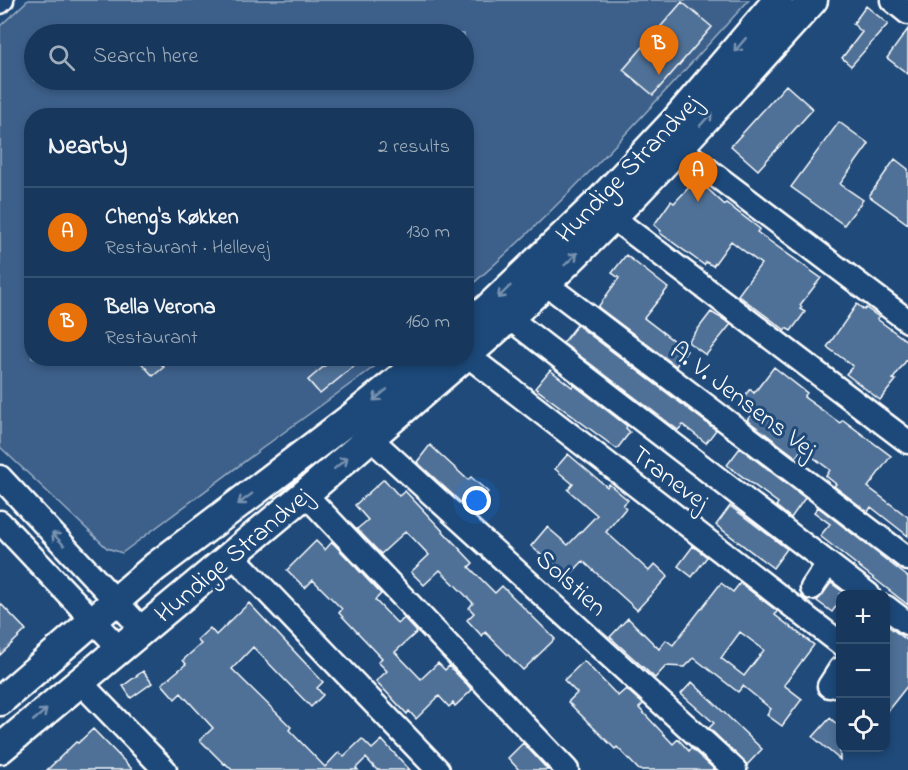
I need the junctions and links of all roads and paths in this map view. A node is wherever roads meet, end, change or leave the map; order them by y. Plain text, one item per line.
1 (778, 0) edge
2 (813, 0) edge
3 (892, 0) edge
4 (908, 13) edge
5 (681, 147) junction
6 (613, 218) junction
7 (546, 284) junction
8 (509, 318) junction
9 (474, 320) edge
10 (908, 321) edge
11 (474, 349) edge
12 (474, 362) edge
13 (415, 366) edge
14 (454, 366) edge
15 (370, 438) junction
16 (908, 442) edge
17 (0, 477) edge
18 (305, 494) junction
19 (0, 522) edge
20 (232, 555) junction
21 (908, 559) edge
22 (827, 565) junction
23 (812, 588) dead end
24 (862, 590) edge
25 (116, 601) junction
26 (890, 611) edge
27 (93, 621) junction
28 (907, 623) edge
29 (142, 629) junction
30 (836, 640) edge
31 (118, 648) junction
32 (80, 682) junction
33 (0, 701) edge
34 (0, 749) edge
35 (165, 770) edge
36 (438, 770) edge
37 (567, 770) edge
38 (735, 770) edge

1 -> 9 main road, Hundige Strandvej
5 -> 2 main road, Hundige Strandvej
3 - 4 street
5 - 6 main road, Hundige Strandvej
5 - 10 street
7 -> 6 main road, Hundige Strandvej
6 - 16 street
7 - 8 main road, Hundige Strandvej
7 - 21 street, A. V. Jensens Vej
8 - 11 main road, Hundige Strandvej
8 - 22 street
12 - 30 street, Tranevej
13 -> 25 main road, Hundige Strandvej
14 - 15 main road, Hundige Strandvej
18 -> 15 main road, Hundige Strandvej
15 - 38 street, Solstien
25 -> 17 street
18 - 20 main road, Hundige Strandvej
18 - 37 street
19 - 27 street
20 - 29 main road, Hundige Strandvej
20 - 36 street
22 - 23 street
22 - 24 street
25 - 27 main road, Hundige Strandvej
25 - 29 street
26 - 28 street
27 - 31 street
27 - 33 main road, Hundige Strandvej
29 - 31 main road, Hundige Strandvej
31 - 32 main road, Hundige Strandvej
34 -> 32 main road, Hundige Strandvej
32 - 35 street

